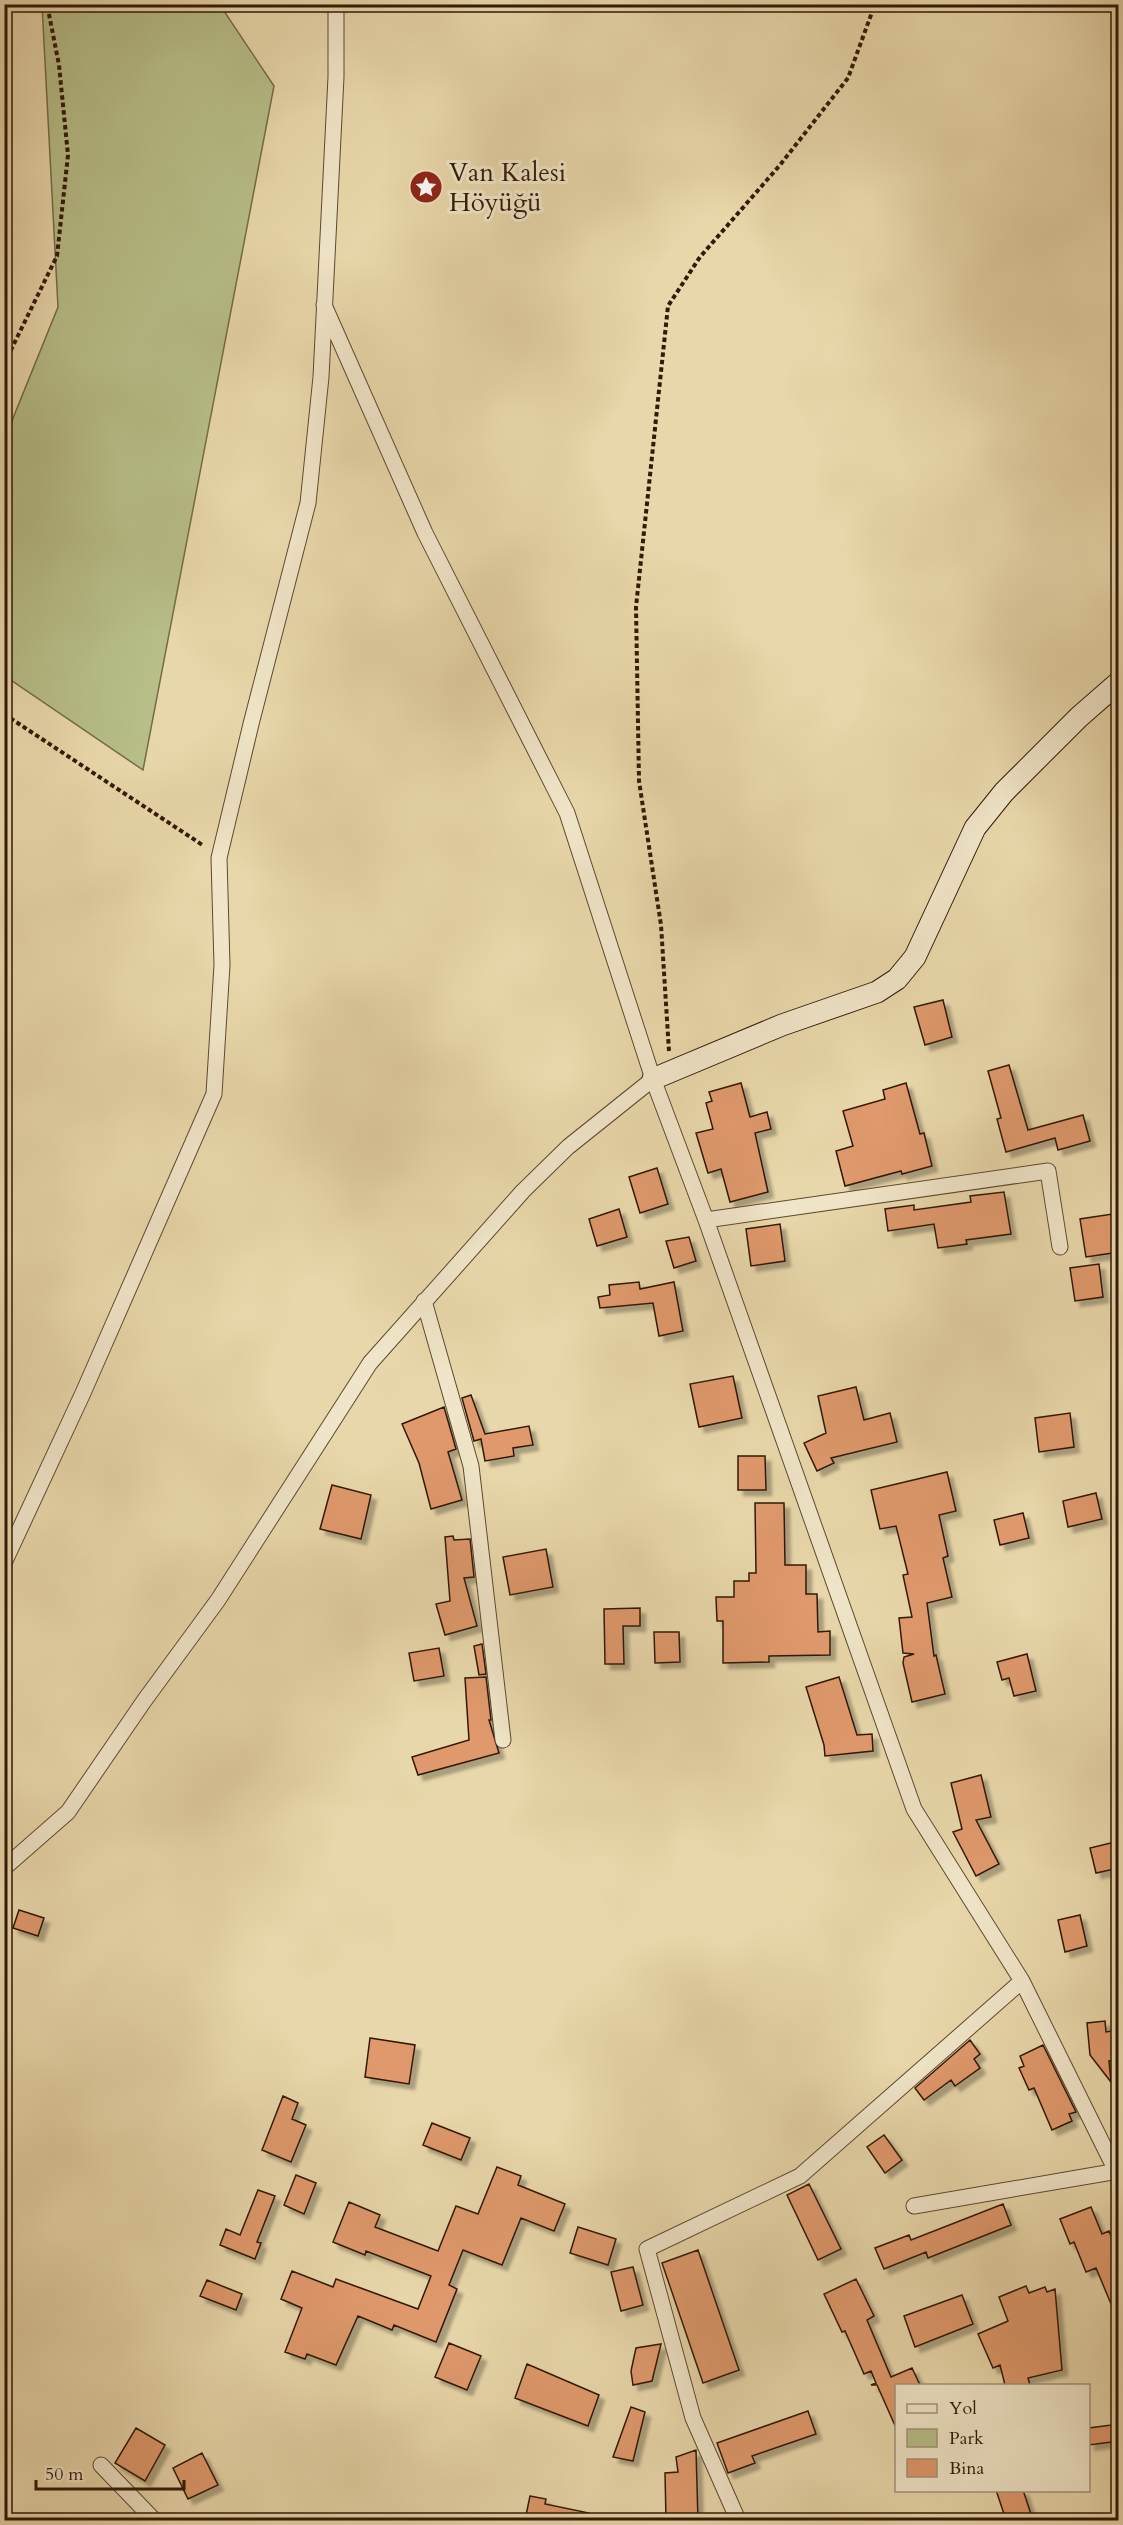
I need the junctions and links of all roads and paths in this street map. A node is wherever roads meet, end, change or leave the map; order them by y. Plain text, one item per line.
1 (47, 4) edge
2 (336, 4) edge
3 (875, 4) edge
4 (324, 305) junction
5 (4, 364) edge
6 (1119, 683) edge
7 (4, 714) edge
8 (219, 858) junction
9 (653, 1079) junction
10 (706, 1220) junction
11 (1060, 1247) dead end
12 (424, 1301) junction
13 (4, 1563) edge
14 (503, 1740) dead end
15 (4, 1868) edge
16 (1022, 1981) junction
17 (1118, 2173) edge
18 (914, 2206) dead end
19 (101, 2465) dead end
20 (154, 2520) edge
21 (738, 2520) edge

1 - 5 path
2 - 4 street
3 - 9 path
4 - 8 street
4 - 9 street
6 - 9 street
7 - 8 path
8 - 13 street
9 - 10 street
9 - 12 street
10 - 11 street
10 - 16 street
12 - 14 street
12 - 15 street
16 - 17 street
16 - 21 street
17 - 18 street
19 - 20 street

